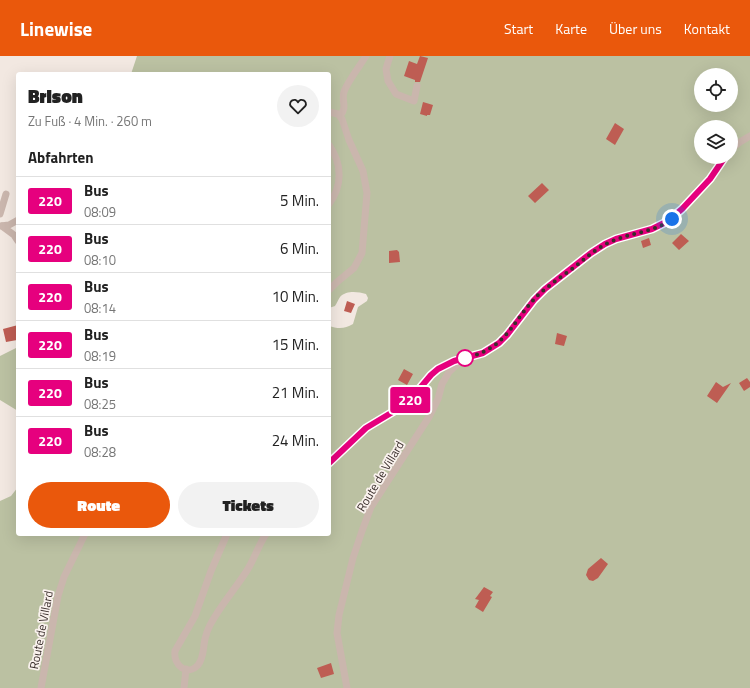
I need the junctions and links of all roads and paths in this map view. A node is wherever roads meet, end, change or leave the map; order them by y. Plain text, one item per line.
1 (366, 56) edge
2 (390, 56) edge
3 (417, 86) dead end
4 (331, 112) edge
5 (340, 116) junction
6 (750, 136) edge
7 (738, 144) edge
8 (331, 148) edge
9 (720, 164) edge
10 (6, 194) dead end
11 (331, 201) edge
12 (0, 214) edge
13 (16, 221) edge
14 (1, 226) edge
15 (16, 238) edge
16 (331, 288) edge
17 (464, 358) junction
18 (331, 461) edge
19 (84, 536) edge
20 (226, 536) edge
21 (265, 536) edge
22 (186, 669) junction
23 (41, 688) edge
24 (184, 688) edge
25 (347, 688) edge

1 - 5 street
2 - 3 street
4 - 5 street
5 - 16 street
6 - 7 street
8 - 11 street
9 - 17 street, Route de Villard
10 - 12 street
13 - 14 street
14 - 15 street
17 - 18 street, Route de Villard
17 - 25 street, Route de Villard
19 - 23 street, Route de Villard
20 - 22 street
21 - 22 street
22 - 24 street

